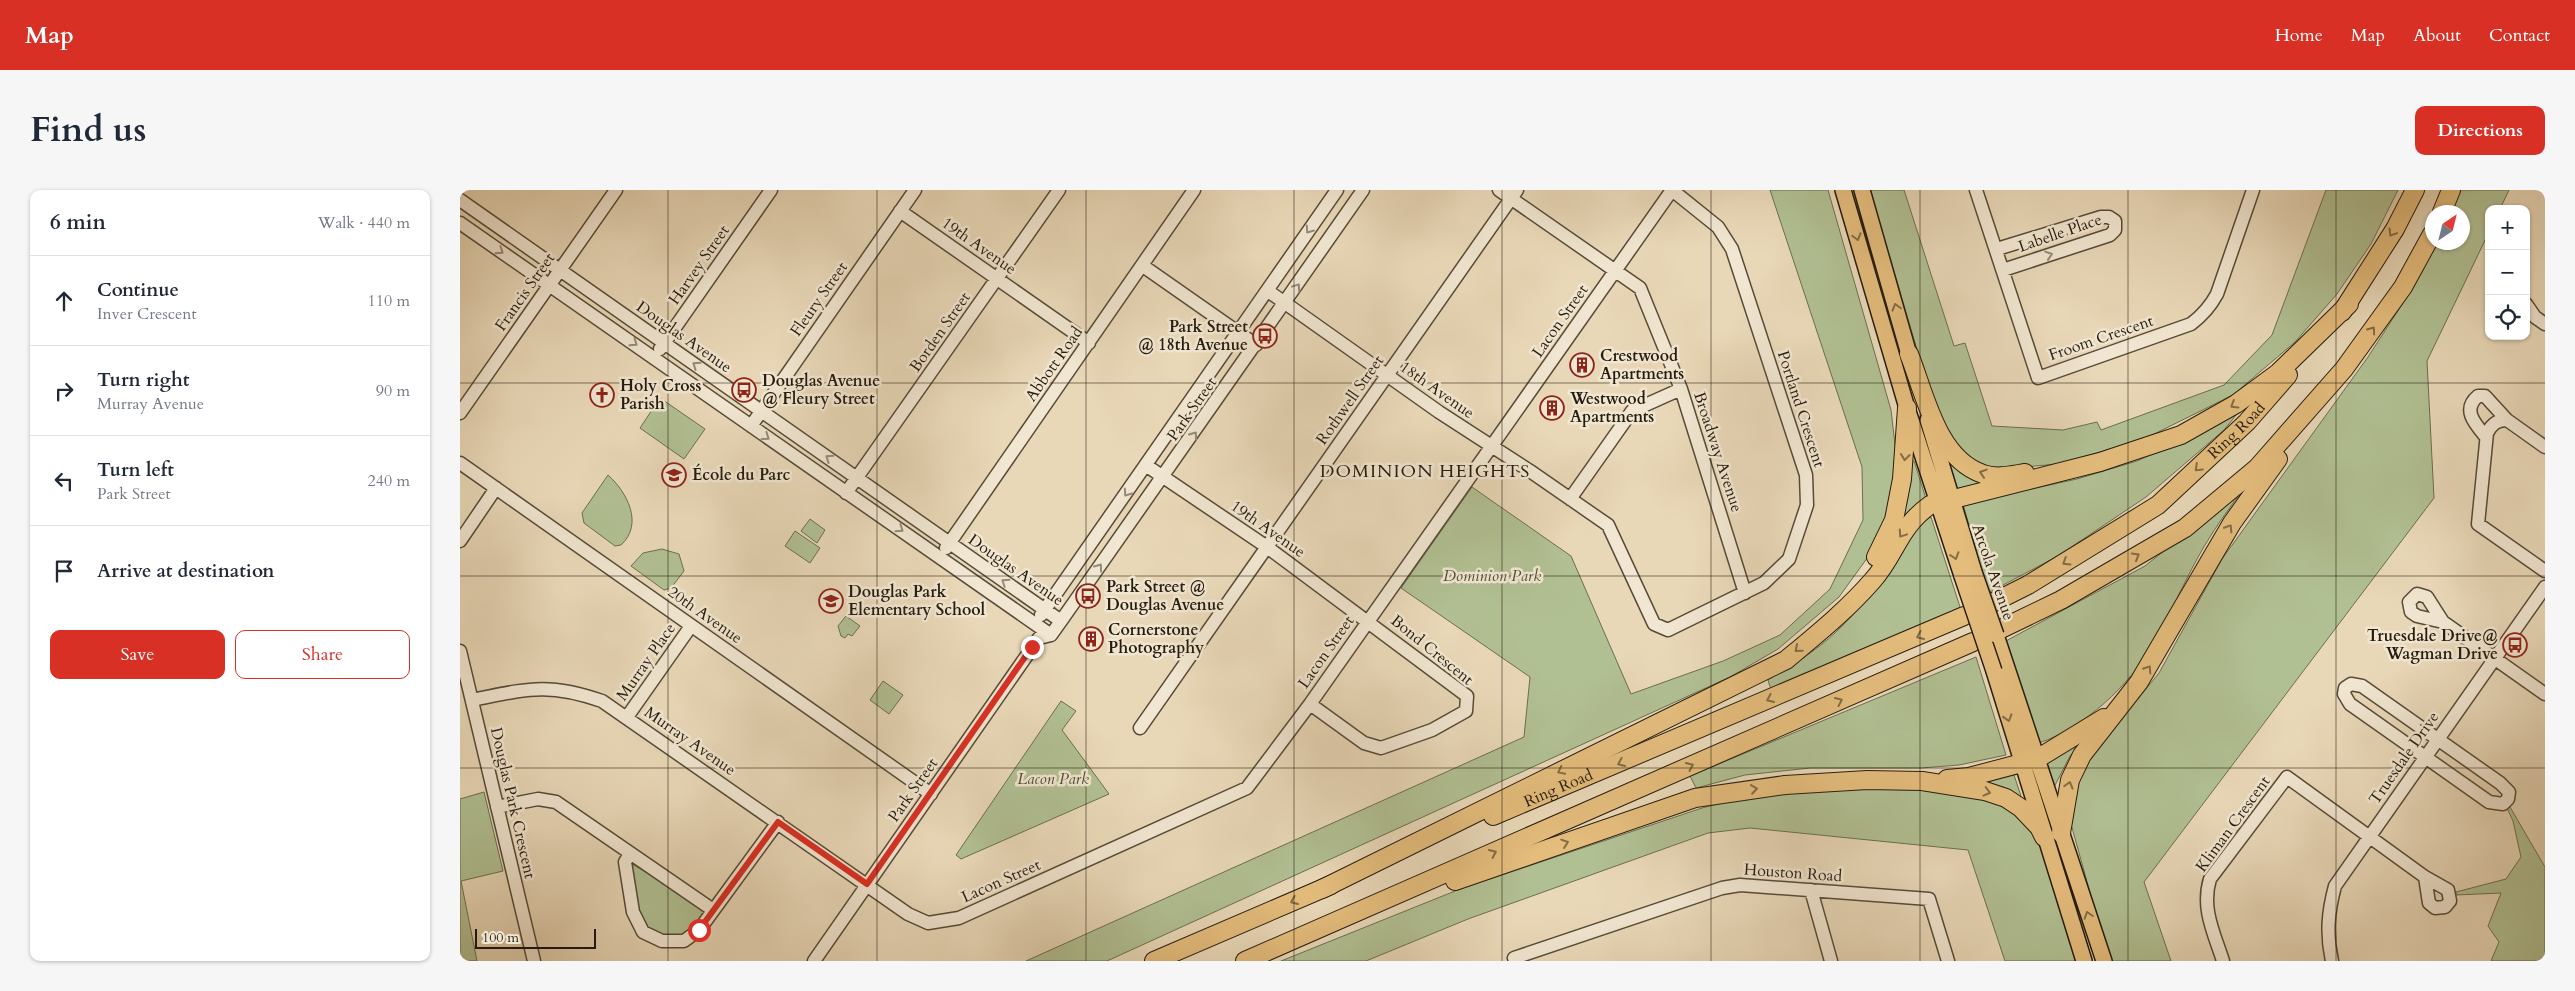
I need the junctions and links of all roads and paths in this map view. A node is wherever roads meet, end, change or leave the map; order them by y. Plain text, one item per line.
1 (465, 190) edge
2 (616, 190) edge
3 (915, 190) edge
4 (1059, 190) edge
5 (1194, 190) edge
6 (1337, 190) edge
7 (1363, 190) edge
8 (1499, 190) edge
9 (1672, 190) edge
10 (1843, 190) edge
11 (1862, 190) edge
12 (1976, 190) edge
13 (2253, 190) edge
14 (2415, 190) edge
15 (2451, 190) edge
16 (764, 192) edge
17 (1514, 194) edge
18 (460, 199) edge
19 (2445, 205) edge
20 (900, 211) junction
21 (460, 223) edge
22 (2425, 247) edge
23 (1997, 249) junction
24 (1143, 266) junction
25 (559, 270) junction
26 (1616, 270) junction
27 (2003, 270) junction
28 (998, 278) junction
29 (549, 284) junction
30 (1268, 291) junction
31 (1286, 303) junction
32 (2349, 304) junction
33 (1239, 333) junction
34 (665, 343) junction
35 (1089, 343) junction
36 (1256, 345) junction
37 (1909, 354) junction
38 (654, 358) junction
39 (2344, 369) junction
40 (1387, 375) junction
41 (1681, 389) junction
42 (1907, 408) junction
43 (762, 410) junction
44 (460, 413) edge
45 (2507, 420) junction
46 (751, 426) junction
47 (2486, 437) junction
48 (1491, 446) junction
49 (2545, 447) edge
50 (2100, 462) junction
51 (460, 463) edge
52 (1147, 466) junction
53 (857, 477) junction
54 (1164, 477) junction
55 (496, 488) junction
56 (846, 493) junction
57 (1570, 499) junction
58 (1944, 501) junction
59 (460, 540) edge
60 (949, 543) junction
61 (1267, 547) junction
62 (940, 556) junction
63 (2545, 571) edge
64 (2545, 586) edge
65 (1745, 593) junction
66 (1992, 603) dead end
67 (1045, 610) junction
68 (1964, 616) dead end
69 (1836, 618) junction
70 (1061, 621) junction
71 (1369, 621) junction
72 (2442, 622) dead end
73 (1035, 624) junction
74 (691, 626) junction
75 (2001, 629) dead end
76 (1045, 636) junction
77 (1973, 642) dead end
78 (460, 652) edge
79 (2495, 658) junction
80 (2545, 694) edge
81 (472, 700) junction
82 (1310, 704) junction
83 (2119, 708) junction
84 (627, 717) junction
85 (1140, 728) dead end
86 (2437, 739) junction
87 (2425, 756) junction
88 (2030, 761) junction
89 (1922, 781) junction
90 (931, 794) junction
91 (497, 807) junction
92 (778, 822) junction
93 (2053, 835) junction
94 (2369, 837) junction
95 (630, 854) junction
96 (2425, 877) dead end
97 (867, 884) junction
98 (1322, 889) junction
99 (1811, 890) junction
100 (713, 910) junction
101 (1337, 922) junction
102 (534, 961) edge
103 (814, 961) edge
104 (1154, 961) edge
105 (1244, 961) edge
106 (1515, 961) edge
107 (1831, 961) edge
108 (1948, 961) edge
109 (2084, 961) edge
110 (2104, 961) edge
111 (2223, 961) edge
112 (2332, 961) edge

1 - 18 street
2 - 25 street, Francis Street
3 - 20 street, Fleury Street
4 - 28 street, Borden Street
5 - 24 street, Abbott Road
6 -> 30 street, Park Street
31 -> 7 street, Park Street
8 - 17 street, Broadway Avenue
9 - 26 street, Lacon Street
9 - 65 street, Portland Crescent
10 -> 42 main road, Arcola Avenue
37 -> 11 main road, Arcola Avenue
12 - 23 street, Froom Crescent
13 - 27 street, Froom Crescent
14 -> 32 highway, Ring Road
15 - 19 highway
16 - 34 street, Harvey Street
17 - 26 street, Broadway Avenue
17 - 40 street, Rothwell Street
18 - 25 street, Douglas Avenue
20 - 28 street, 19th Avenue
20 - 43 street, Fleury Street
21 -> 29 street, Douglas Avenue
39 -> 22 highway
23 - 27 street, Froom Crescent
27 -> 23 street, Labelle Place
24 - 33 street
24 - 35 street, Abbott Road
25 - 29 street, Francis Street
25 - 34 street, Douglas Avenue
26 - 41 street, Broadway Avenue
26 - 48 street, Lacon Street
28 - 35 street, 19th Avenue
28 - 53 street, Borden Street
29 -> 38 street, Douglas Avenue
29 - 44 street, Francis Street
30 - 31 street, 18th Avenue
30 - 33 street, Park Street
31 - 36 street, Park Street
31 - 40 street, 18th Avenue
32 -> 50 highway
32 -> 66 highway, Ring Road
33 - 36 street
33 - 52 street, Park Street
34 - 38 street, Harvey Street
43 -> 34 street, Douglas Avenue
35 - 60 street, Abbott Road
54 -> 36 street, Park Street
50 -> 37 highway
37 - 58 main road, Arcola Avenue
38 - 46 street, Douglas Avenue
75 -> 39 highway
83 -> 39 highway
40 - 48 street, 18th Avenue
40 - 61 street, Rothwell Street
41 - 57 street
41 - 65 street, Broadway Avenue
42 - 58 main road, Arcola Avenue
42 -> 69 highway
43 - 46 street, Fleury Street
53 -> 43 street, Douglas Avenue
45 - 47 street
45 - 47 street
45 - 49 street
46 -> 56 street, Douglas Avenue
47 - 63 street
48 - 57 street, Portland Crescent
48 - 71 street, Lacon Street
50 - 58 highway
51 - 55 street, 20th Avenue
52 - 54 street, 19th Avenue
52 -> 67 street, Park Street
53 - 56 street, Borden Street
53 - 60 street, Douglas Avenue
54 - 61 street, 19th Avenue
70 -> 54 street, Park Street
55 - 59 street
55 - 74 street, 20th Avenue
56 -> 62 street, Douglas Avenue
57 - 65 street, Portland Crescent
58 -> 69 highway
58 - 88 main road, Arcola Avenue, bridge
60 - 62 street, Abbott Road
67 -> 60 street, Douglas Avenue
61 - 71 street, 19th Avenue
61 - 85 street, Rothwell Street
62 - 73 street, Douglas Avenue
64 - 79 street, Truesdale Drive
67 - 70 street, Douglas Avenue
67 - 73 street, Park Street
68 -> 98 highway, Ring Road
69 -> 98 highway
70 - 76 street, Park Street
71 - 82 street, Lacon Street
71 - 82 street, Bond Crescent
72 - 79 street
73 - 76 street
74 - 84 street, Murray Place
74 - 90 street, 20th Avenue
76 - 90 street, Park Street
101 -> 77 highway, Ring Road
78 - 81 street, Douglas Park Crescent
79 - 80 street
79 - 86 street, Truesdale Drive
81 - 84 street, Murray Avenue
81 - 91 street, Douglas Park Crescent
82 - 97 street, Lacon Street
83 - 88 highway
93 -> 83 highway
84 - 92 street, Murray Avenue
86 - 87 street, Truesdale Drive
86 - 87 street
86 - 87 street
87 - 94 street, Truesdale Drive
88 - 89 highway
88 - 93 main road, Arcola Avenue
89 -> 93 highway
101 -> 89 highway
90 - 97 street, Park Street
91 - 95 street
91 - 102 street, Douglas Park Crescent
92 - 97 street, Murray Avenue
92 - 100 street
93 - 109 main road, Arcola Avenue
110 -> 93 main road, Arcola Avenue
94 - 96 street
94 - 111 street, Kliman Crescent
94 - 112 street, Truesdale Drive
95 - 100 street
95 - 100 street
97 - 103 street, Park Street
98 -> 104 highway, Ring Road
99 - 106 street, Houston Road
99 - 107 street
99 - 108 street, Houston Road
101 - 105 highway, Ring Road

